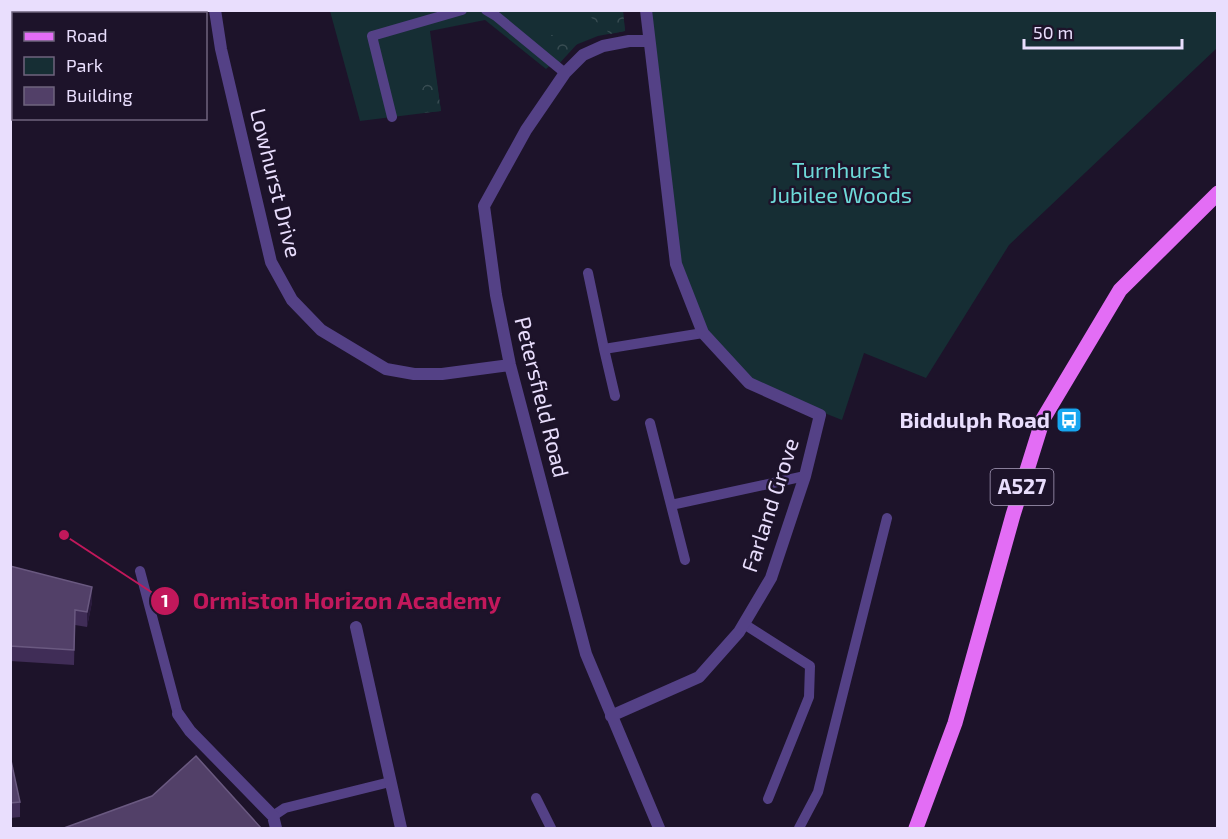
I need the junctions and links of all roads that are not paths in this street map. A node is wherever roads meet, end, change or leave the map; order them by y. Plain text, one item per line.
1 (215, 10) edge
2 (462, 10) edge
3 (486, 10) edge
4 (646, 10) edge
5 (649, 41) junction
6 (565, 73) junction
7 (392, 117) dead end
8 (1218, 193) edge
9 (588, 273) dead end
10 (703, 333) junction
11 (604, 349) junction
12 (510, 365) junction
13 (615, 396) dead end
14 (650, 423) dead end
15 (804, 476) junction
16 (671, 505) junction
17 (887, 518) dead end
18 (685, 560) dead end
19 (140, 571) dead end
20 (744, 624) junction
21 (356, 627) dead end
22 (178, 714) joint
23 (611, 716) junction
24 (390, 782) junction
25 (536, 798) dead end
26 (768, 799) dead end
27 (273, 816) junction
28 (276, 828) edge
29 (402, 828) edge
30 (551, 828) edge
31 (659, 828) edge
32 (799, 828) edge
33 (916, 828) edge

1 - 12 street, Lowhurst Drive
2 - 7 lane
3 - 6 lane
4 - 5 street
5 - 6 street, Petersfield Road
5 - 10 street
6 - 12 street, Petersfield Road
8 - 33 main road, A527
9 - 11 lane
10 - 11 lane
10 - 15 street, Farland Grove
11 - 13 lane
12 - 23 street, Petersfield Road
14 - 16 lane
15 - 16 lane
15 - 20 street, Farland Grove
16 - 18 lane
17 - 32 lane
19 - 22 lane
20 - 23 street, Farland Grove
20 - 26 lane
21 - 24 street
22 - 27 street
23 - 31 street, Petersfield Road
24 - 27 lane
24 - 29 street
25 - 30 lane
27 - 28 street

